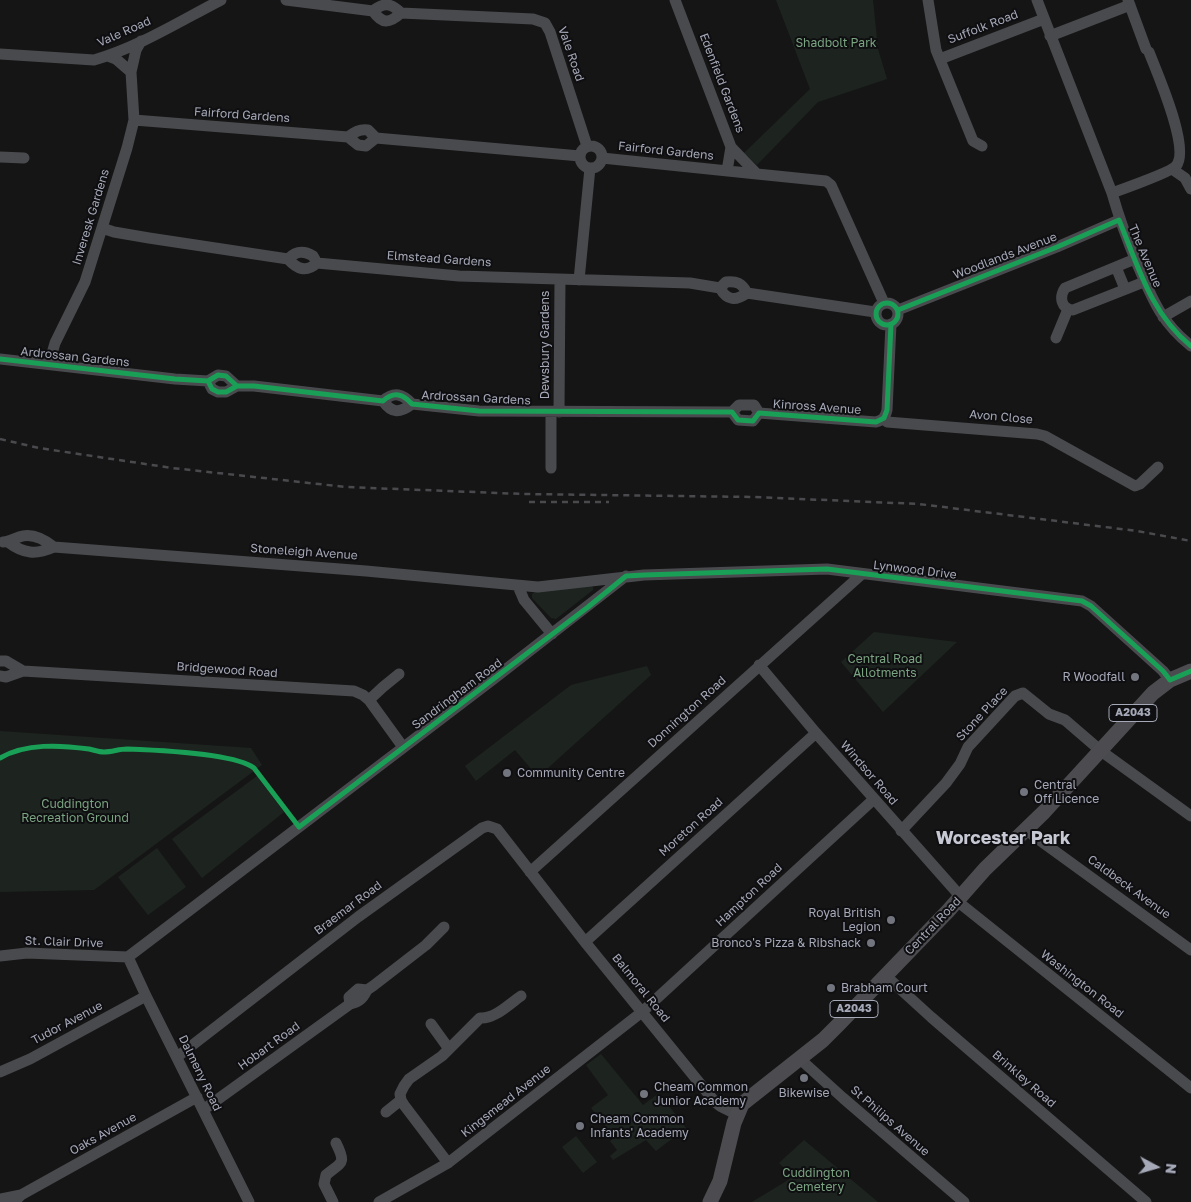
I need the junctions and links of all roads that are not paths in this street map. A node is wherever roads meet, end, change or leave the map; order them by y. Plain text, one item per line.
1 (221, 0) edge
2 (286, 0) edge
3 (675, 0) edge
4 (928, 0) edge
5 (1036, 0) edge
6 (1129, 3) edge
7 (373, 11) junction
8 (401, 14) junction
9 (1044, 19) junction
10 (1050, 36) junction
11 (141, 41) junction
12 (0, 54) edge
13 (108, 56) junction
14 (940, 59) junction
15 (131, 72) junction
16 (134, 120) junction
17 (587, 146) junction
18 (982, 146) dead end
19 (731, 147) junction
20 (580, 156) junction
21 (0, 157) edge
22 (24, 158) dead end
23 (602, 158) junction
24 (590, 168) junction
25 (1172, 169) junction
26 (727, 171) junction
27 (757, 174) junction
28 (1191, 189) edge
29 (1112, 193) junction
30 (1119, 220) junction
31 (102, 228) junction
32 (1135, 260) junction
33 (1116, 267) junction
34 (560, 280) junction
35 (579, 280) junction
36 (1144, 282) junction
37 (1125, 289) junction
38 (1191, 301) edge
39 (884, 303) junction
40 (1068, 309) junction
41 (898, 310) junction
42 (875, 312) junction
43 (1163, 317) junction
44 (890, 324) junction
45 (1056, 338) dead end
46 (1191, 346) edge
47 (0, 359) edge
48 (49, 364) junction
49 (382, 401) junction
50 (412, 404) junction
51 (555, 412) junction
52 (571, 412) joint
53 (884, 418) junction
54 (1158, 467) dead end
55 (551, 468) dead end
56 (4, 542) edge
57 (54, 547) junction
58 (862, 574) junction
59 (626, 576) junction
60 (518, 586) junction
61 (551, 586) joint
62 (552, 634) junction
63 (0, 661) edge
64 (759, 665) junction
65 (23, 671) junction
66 (1191, 671) edge
67 (399, 674) dead end
68 (0, 676) edge
69 (1170, 680) junction
70 (368, 700) junction
71 (816, 733) junction
72 (403, 747) junction
73 (1101, 751) junction
74 (874, 799) junction
75 (1191, 816) edge
76 (1027, 829) junction
77 (901, 831) junction
78 (530, 872) junction
79 (959, 899) junction
80 (444, 927) dead end
81 (585, 942) junction
82 (1191, 950) edge
83 (0, 956) edge
84 (128, 957) junction
85 (886, 976) junction
86 (146, 996) junction
87 (521, 996) dead end
88 (642, 1012) junction
89 (431, 1024) dead end
90 (449, 1049) junction
91 (177, 1057) junction
92 (800, 1059) junction
93 (0, 1072) edge
94 (1191, 1088) edge
95 (197, 1097) junction
96 (401, 1100) junction
97 (203, 1110) junction
98 (386, 1112) dead end
99 (736, 1114) junction
100 (336, 1143) dead end
101 (448, 1163) junction
102 (18, 1198) edge
103 (0, 1199) edge
104 (248, 1202) edge
105 (333, 1202) edge
106 (379, 1202) edge
107 (710, 1202) edge
108 (964, 1202) edge
109 (1146, 1202) edge

1 - 11 street, Vale Road
2 - 7 street, Vale Road
3 - 19 street, Edenfield Gardens
4 - 14 street
5 - 9 street, The Avenue
6 - 10 street
6 - 25 street
7 - 8 street, Vale Road
7 - 8 street, Vale Road
8 - 17 street, Vale Road
9 - 10 street, The Avenue
9 - 14 street, Suffolk Road
10 - 29 street, The Avenue
11 - 13 street, Vale Road
11 - 15 street, Inveresk Gardens
12 - 13 street, Vale Road
13 - 15 street
14 - 18 street, Suffolk Road
15 - 16 street, Inveresk Gardens
16 - 20 street, Fairford Gardens
16 - 31 street, Inveresk Gardens
17 - 20 street
17 - 23 street
19 - 26 street, Fairford Gardens
19 - 27 street, Edenfield Gardens
20 - 24 street
21 - 22 street
23 - 24 street
23 - 26 street, Fairford Gardens
24 - 35 street
25 - 28 street
25 - 29 street
26 - 27 street, Fairford Gardens
27 - 39 street
29 - 30 street, The Avenue
30 - 32 street, The Avenue
30 - 41 street, Woodlands Avenue
31 - 34 street, Elmstead Gardens
31 - 48 street, Inveresk Gardens
32 - 33 street
32 - 36 street, The Avenue
33 - 37 street
33 - 40 street
34 - 35 street
34 - 51 street, Dewsbury Gardens
35 - 42 street
36 - 37 street
36 - 43 street, The Avenue
37 - 40 street
38 - 43 street
39 - 41 street
39 - 42 street
40 - 45 street
41 - 44 street
42 - 44 street
43 - 46 street, The Avenue
44 - 53 street
47 - 48 street, Ardrossan Gardens
48 - 49 street, Ardrossan Gardens
49 - 50 street, Ardrossan Gardens
49 - 50 street, Ardrossan Gardens
50 - 51 street, Ardrossan Gardens
51 - 52 street, Ardrossan Gardens
51 - 55 street, Dewsbury Gardens
52 - 53 street, Kinross Avenue
53 - 54 street, Avon Close
56 - 57 street, Stoneleigh Avenue
56 - 57 street, Stoneleigh Avenue
57 - 60 street, Stoneleigh Avenue
58 - 59 street, Lynwood Drive
58 - 64 street, Donnington Road
58 - 69 street, Lynwood Drive
59 - 61 street, Lynwood Drive
59 - 62 street, Sandringham Road
60 - 61 street, Stoneleigh Avenue
60 - 62 street
62 - 72 street, Sandringham Road
63 - 65 street, Bridgewood Road
64 - 71 street, Windsor Road
64 - 78 street, Donnington Road
65 - 68 street, Bridgewood Road
65 - 70 street, Bridgewood Road
66 - 69 main road, Central Road / A2043
67 - 70 street
69 - 73 main road, Central Road / A2043
70 - 72 street
71 - 74 street, Windsor Road
71 - 81 street, Moreton Road
72 - 84 street, Sandringham Road
73 - 75 street, Stone Place
73 - 76 main road, Central Road / A2043
73 - 77 street, Stone Place
74 - 77 street, Windsor Road
74 - 88 street, Hampton Road
76 - 79 main road, Central Road / A2043
76 - 82 street, Caldbeck Avenue
77 - 79 street, Windsor Road
78 - 81 street, Balmoral Road
78 - 91 street, Braemar Road
79 - 85 main road, Central Road / A2043
79 - 94 street, Washington Road
80 - 97 street, Hobart Road
81 - 88 street, Balmoral Road
83 - 84 street, St. Clair Drive
84 - 86 street, Dalmeny Road
85 - 92 main road, Central Road / A2043
85 - 109 street, Brinkley Road
86 - 91 street, Dalmeny Road
86 - 93 street, Tudor Avenue
87 - 90 street
88 - 99 street, Balmoral Road
88 - 101 street, Kingsmead Avenue
89 - 90 street
90 - 96 street
91 - 95 street, Dalmeny Road
92 - 99 main road, Central Road / A2043
92 - 108 street, St Philips Avenue
95 - 97 street, Dalmeny Road
95 - 102 street, Oaks Avenue
96 - 98 street
96 - 101 street
97 - 104 street, Dalmeny Road
99 - 107 main road, Central Road / A2043
100 - 105 street
101 - 106 street, Kingsmead Avenue
102 - 103 street, Oaks Avenue

